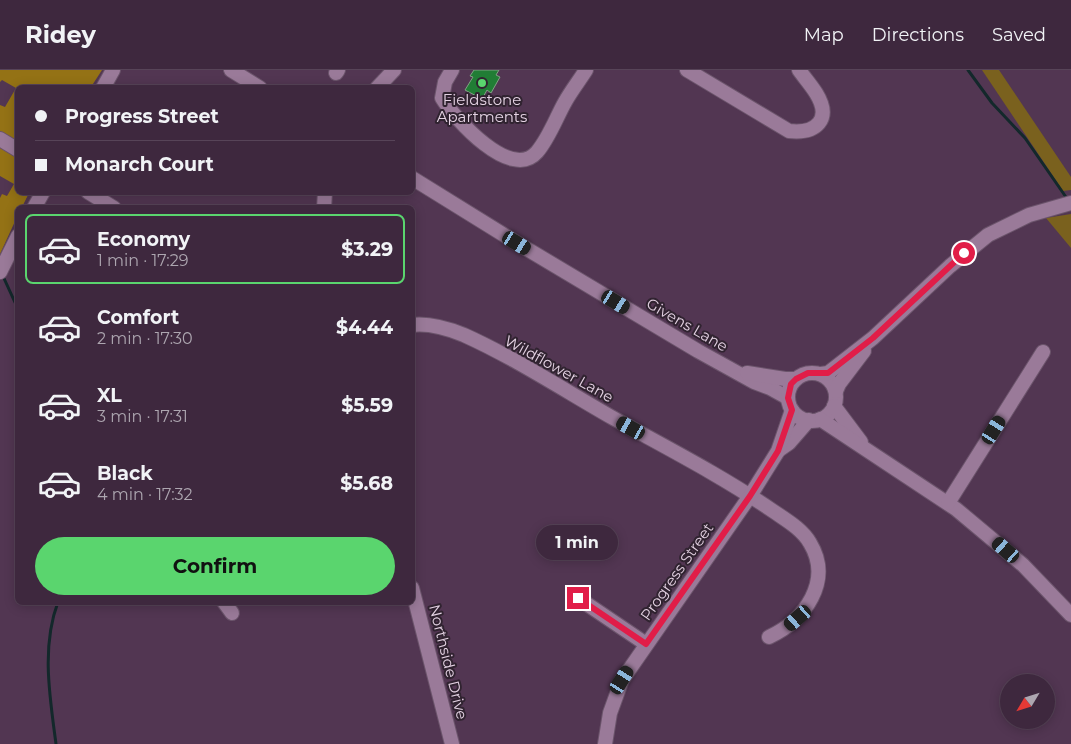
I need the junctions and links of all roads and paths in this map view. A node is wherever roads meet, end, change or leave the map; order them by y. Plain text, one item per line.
1 (113, 70) edge
2 (231, 70) edge
3 (452, 70) edge
4 (586, 70) edge
5 (687, 70) edge
6 (799, 70) edge
7 (394, 71) edge
8 (105, 85) edge
9 (255, 85) edge
10 (380, 85) edge
11 (389, 85) edge
12 (0, 139) edge
13 (15, 148) edge
14 (415, 179) edge
15 (93, 195) edge
16 (1071, 203) edge
17 (109, 205) edge
18 (15, 242) edge
19 (0, 272) edge
20 (415, 325) edge
21 (873, 338) junction
22 (1043, 352) dead end
23 (739, 373) junction
24 (821, 374) junction
25 (796, 379) junction
26 (836, 391) junction
27 (790, 404) junction
28 (834, 406) junction
29 (814, 420) junction
30 (866, 448) junction
31 (778, 451) junction
32 (750, 496) junction
33 (948, 503) junction
34 (578, 598) dead end
35 (415, 600) edge
36 (1071, 615) edge
37 (769, 637) dead end
38 (646, 644) junction
39 (452, 744) edge
40 (605, 744) edge

1 - 8 street
2 - 9 street
3 - 4 street
5 - 6 street
7 - 10 street
7 - 11 street
12 - 13 street
14 - 23 street, Givens Lane
15 - 17 street
16 - 21 street
18 - 19 street
20 - 32 street, Wildflower Lane
21 - 24 street
21 - 26 street
22 - 33 street
23 - 25 street, Givens Lane
23 - 27 street, Givens Lane
24 - 25 street
24 - 26 street
25 - 27 street
26 - 28 street
27 - 29 street
27 - 31 street, Progress Street
28 - 29 street
28 - 30 street
29 - 30 street
29 - 31 street, Progress Street
30 - 33 street
31 - 32 street, Progress Street
32 - 37 street, Wildflower Lane
32 - 38 street, Progress Street
33 - 36 street
34 - 38 street
35 - 39 street, Northside Drive
38 - 40 street, Progress Street

